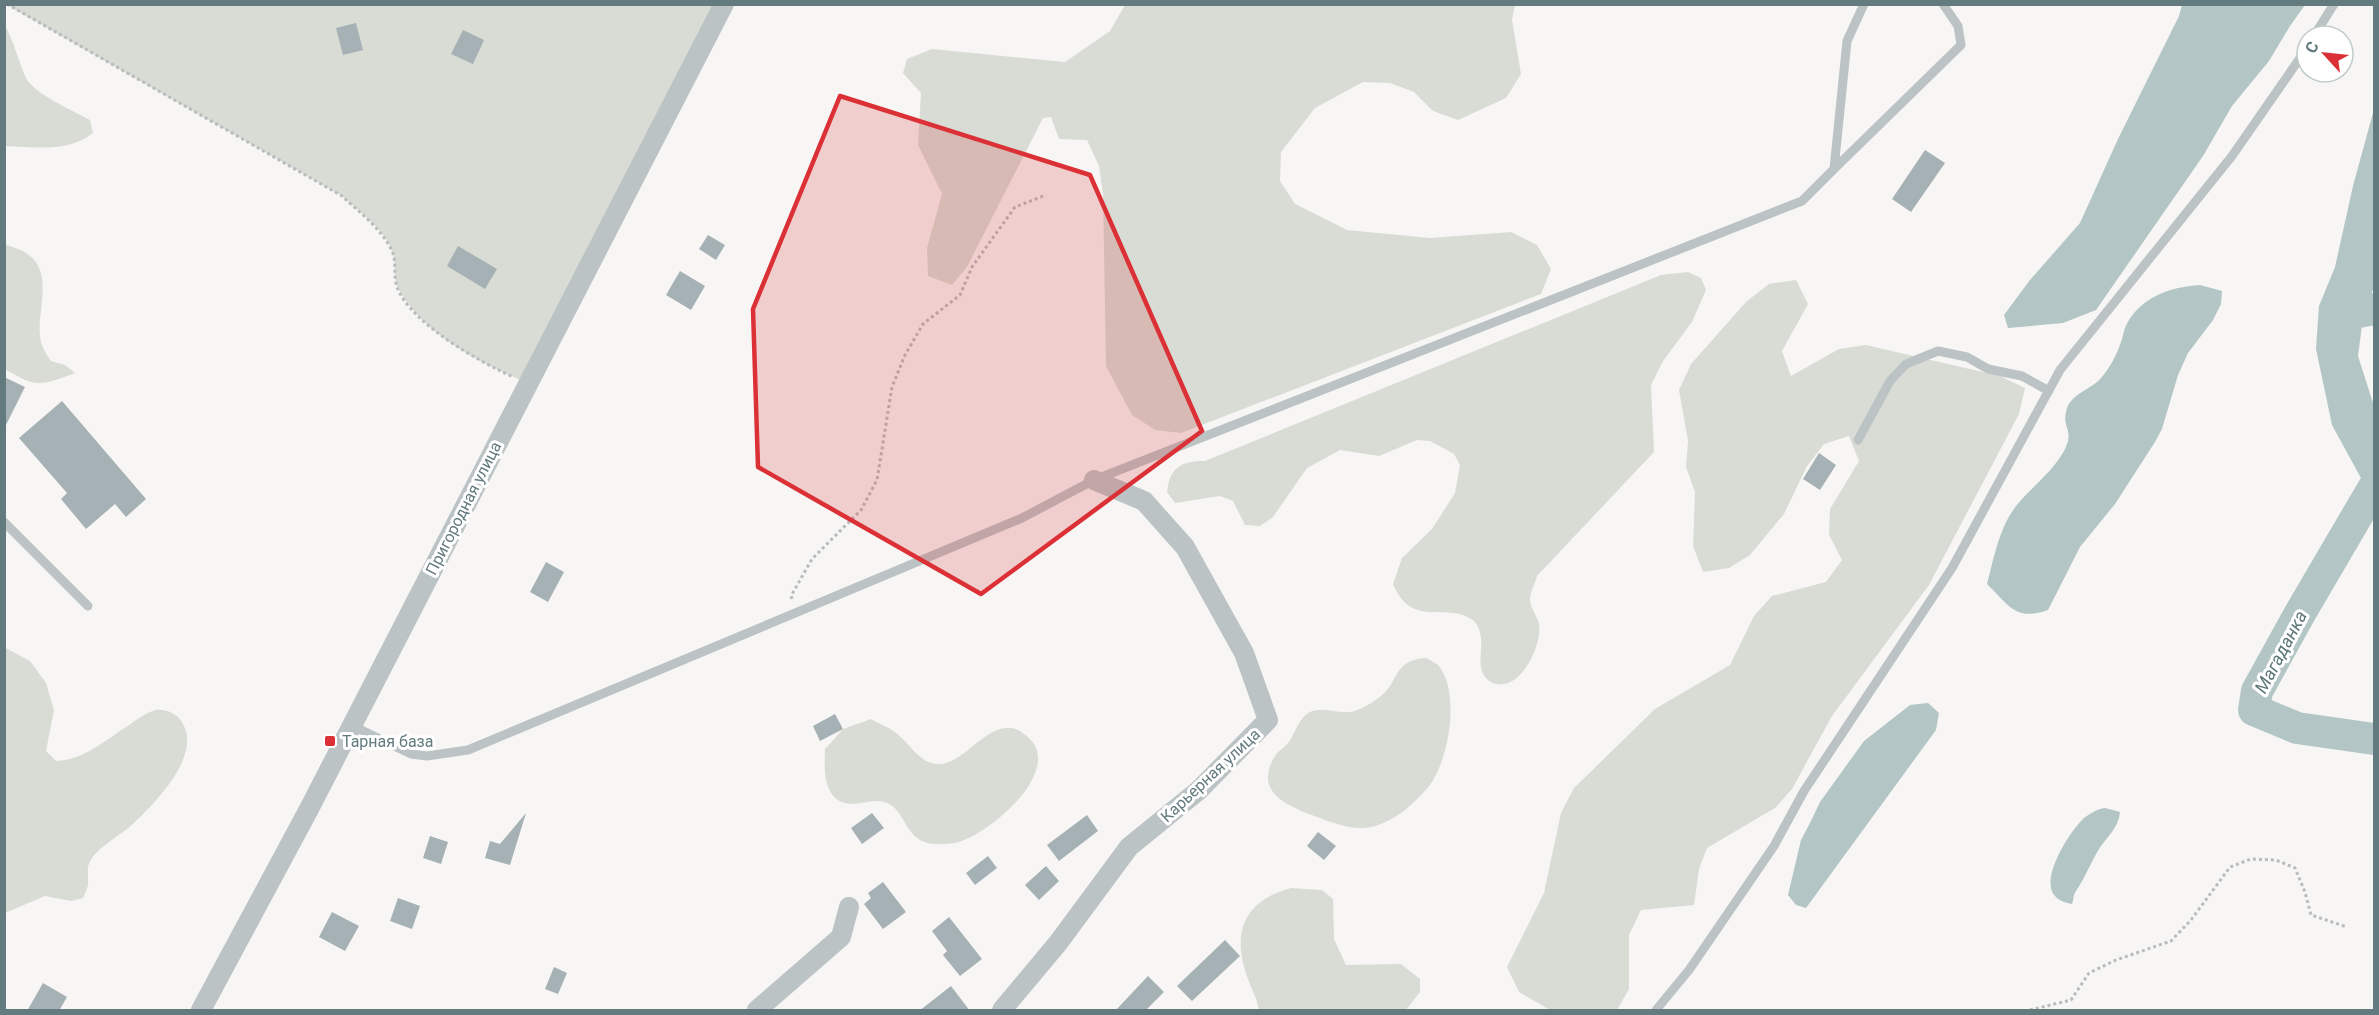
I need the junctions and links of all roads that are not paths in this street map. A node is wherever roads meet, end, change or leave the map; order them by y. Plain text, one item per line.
1 (724, 4) edge
2 (1864, 4) edge
3 (1943, 4) edge
4 (2334, 4) edge
5 (2322, 24) edge
6 (2295, 65) edge
7 (1834, 170) junction
8 (2049, 391) junction
9 (1858, 440) dead end
10 (1094, 480) junction
11 (4, 522) edge
12 (88, 606) dead end
13 (351, 725) junction
14 (849, 907) dead end
15 (201, 1011) edge
16 (757, 1011) edge
17 (1002, 1011) edge
18 (1656, 1011) edge

1 - 13 street, Пригородная улица
2 - 7 lane
3 - 7 lane
4 - 5 lane
6 - 8 lane
7 - 10 lane
8 - 9 lane
8 - 18 lane
10 - 13 lane
10 - 17 street, Карьерная улица
11 - 12 lane
13 - 15 street, Пригородная улица
14 - 16 street

